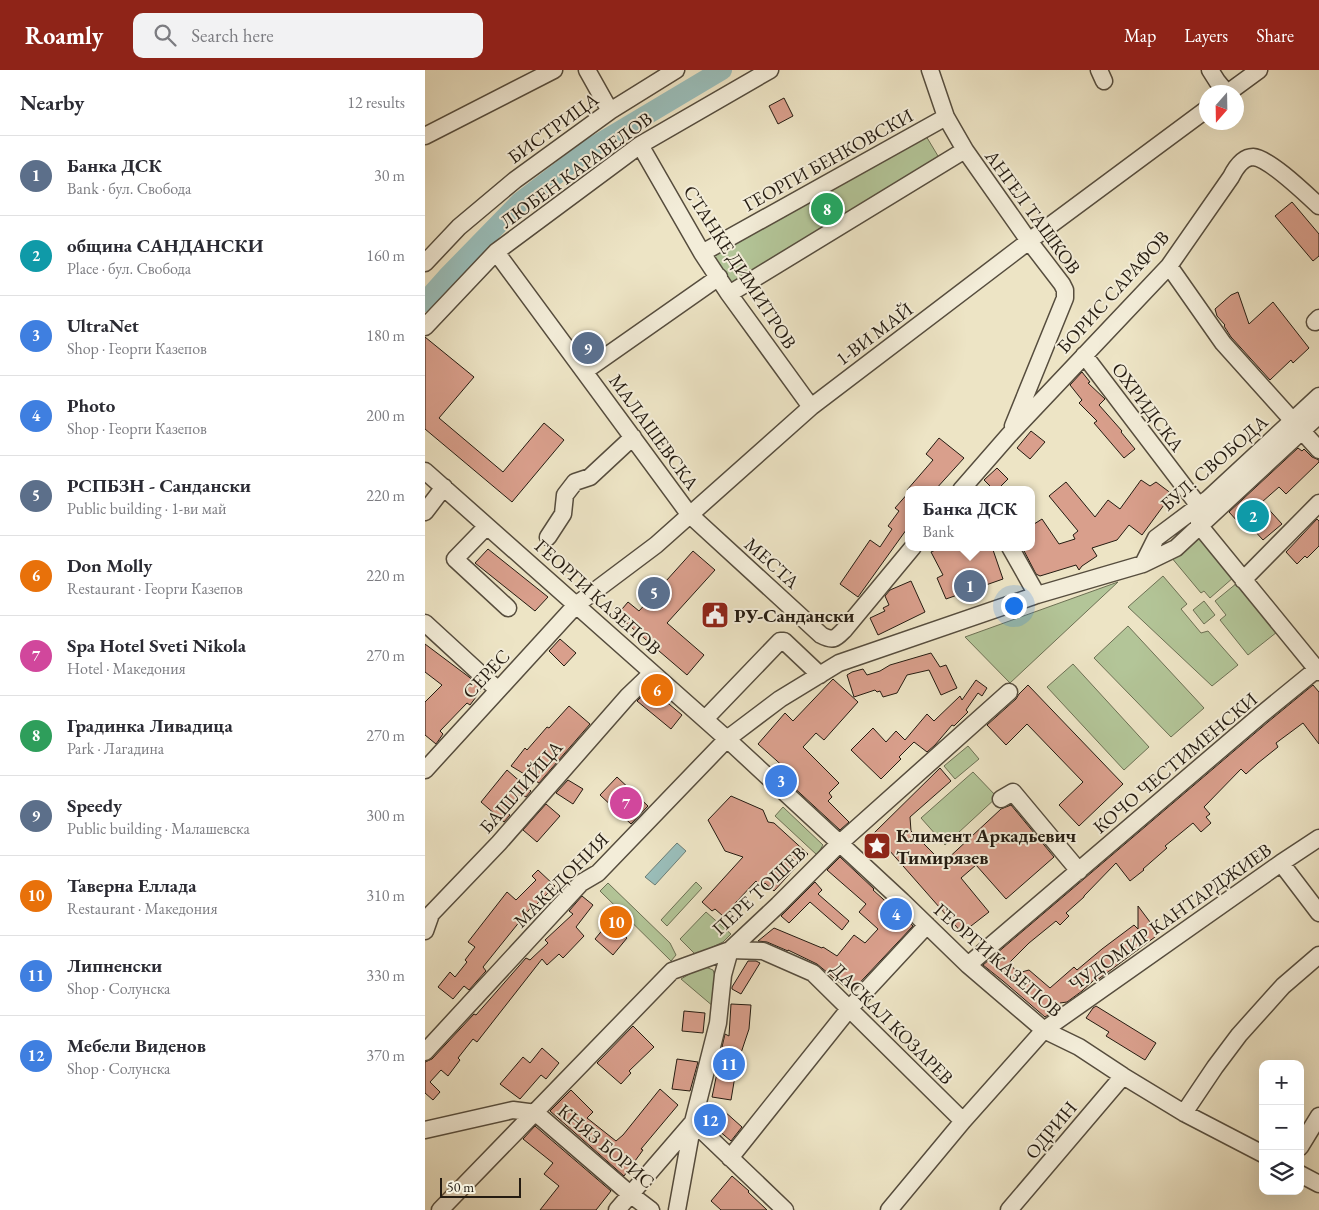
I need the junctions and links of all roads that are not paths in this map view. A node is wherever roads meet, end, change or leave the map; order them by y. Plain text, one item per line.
1 (554, 70) edge
2 (587, 70) edge
3 (676, 70) edge
4 (770, 70) edge
5 (930, 70) edge
6 (1210, 70) edge
7 (1259, 70) edge
8 (1221, 85) edge
9 (1238, 85) edge
10 (610, 111) junction
11 (1199, 115) edge
12 (947, 117) junction
13 (425, 136) edge
14 (640, 145) junction
15 (965, 150) junction
16 (1319, 206) edge
17 (1029, 241) junction
18 (496, 252) junction
19 (702, 253) junction
20 (425, 263) edge
21 (1169, 266) junction
22 (719, 277) junction
23 (729, 294) junction
24 (425, 327) edge
25 (1084, 355) junction
26 (585, 371) junction
27 (1319, 396) edge
28 (811, 407) junction
29 (1319, 414) edge
30 (1298, 425) junction
31 (1009, 435) junction
32 (633, 437) junction
33 (1319, 450) edge
34 (425, 471) edge
35 (969, 486) edge
36 (444, 488) junction
37 (1319, 503) edge
38 (1199, 506) junction
39 (425, 512) edge
40 (689, 514) junction
41 (1199, 525) junction
42 (487, 526) junction
43 (548, 537) dead end
44 (910, 551) edge
45 (1012, 551) edge
46 (1143, 564) junction
47 (1243, 580) junction
48 (1037, 595) junction
49 (576, 605) junction
50 (508, 608) dead end
51 (425, 623) edge
52 (1318, 671) edge
53 (652, 673) junction
54 (820, 675) junction
55 (498, 690) junction
56 (1009, 692) dead end
57 (705, 719) junction
58 (727, 739) junction
59 (425, 770) edge
60 (1001, 799) dead end
61 (1319, 838) edge
62 (840, 843) junction
63 (1281, 863) junction
64 (1079, 871) junction
65 (1319, 913) edge
66 (927, 925) junction
67 (425, 931) edge
68 (730, 950) junction
69 (1319, 955) edge
70 (968, 965) junction
71 (849, 1009) junction
72 (1044, 1030) junction
73 (425, 1052) edge
74 (1123, 1076) junction
75 (535, 1113) junction
76 (1184, 1113) junction
77 (1319, 1116) edge
78 (963, 1121) junction
79 (693, 1122) junction
80 (425, 1130) edge
81 (1304, 1140) edge
82 (1259, 1152) edge
83 (730, 1158) junction
84 (1304, 1176) edge
85 (1319, 1184) edge
86 (630, 1194) junction
87 (440, 1210) edge
88 (617, 1210) edge
89 (651, 1210) edge
90 (677, 1210) edge
91 (785, 1210) edge
92 (889, 1210) edge
93 (1009, 1210) edge

1 - 13 street
2 - 10 street
3 - 10 street, БИСТРИЦА
4 - 14 street, ЛЮБЕН КАРАВЕЛОВ
5 - 12 street, АНГЕЛ ТАШКОВ
6 - 8 street
7 - 9 street
10 - 20 street, БИСТРИЦА
11 - 17 street, 1-ВИ МАЙ
12 - 15 street, АНГЕЛ ТАШКОВ
12 - 19 street, ГЕОРГИ БЕНКОВСКИ
14 - 18 street, ЛЮБЕН КАРАВЕЛОВ
14 - 19 street, СТАНКЕ ДИМИТРОВ
15 - 17 street, АНГЕЛ ТАШКОВ
15 - 23 street
16 - 21 street, БОРИС САРАФОВ
17 - 28 street, 1-ВИ МАЙ
17 - 31 street, АНГЕЛ ТАШКОВ
18 - 24 street, ЛЮБЕН КАРАВЕЛОВ
18 - 26 street, МАЛАШЕВСКА
19 - 22 street, СТАНКЕ ДИМИТРОВ
21 - 25 street, БОРИС САРАФОВ
21 - 30 street
22 - 23 street, СТАНКЕ ДИМИТРОВ
22 - 26 street
23 - 28 street, СТАНКЕ ДИМИТРОВ
25 - 31 street, БОРИС САРАФОВ
25 - 38 street, ОХРИДСКА
26 - 32 street, МАЛАШЕВСКА
27 - 30 street, БУЛ. СВОБОДА
28 - 40 street, 1-ВИ МАЙ
29 - 30 street, БУЛ. СВОБОДА
30 - 33 street
30 - 38 street, БУЛ. СВОБОДА
30 - 41 street, БУЛ. СВОБОДА
31 - 35 street, БОРИС САРАФОВ
32 - 40 street, МАЛАШЕВСКА
32 - 43 street
34 - 36 street, ГЕОРГИ КАЗЕПОВ
36 - 39 street
36 - 42 street, ГЕОРГИ КАЗЕПОВ
37 - 47 street
38 - 41 street
38 - 46 street, БУЛ. СВОБОДА
40 - 44 street, МЕСТА
40 - 49 street, 1-ВИ МАЙ
41 - 46 street, БУЛ. СВОБОДА
41 - 47 street
42 - 49 street, ГЕОРГИ КАЗЕПОВ
42 - 50 street
45 - 48 street
46 - 48 street, БУЛ. СВОБОДА
47 - 52 street
48 - 54 street, БУЛ. СВОБОДА
49 - 53 street, ГЕОРГИ КАЗЕПОВ
49 - 55 street, СЕРЕС
51 - 55 street
52 - 64 street, КОЧО ЧЕСТИМЕНСКИ
53 - 57 street, ГЕОРГИ КАЗЕПОВ
53 - 67 street, БАШЛИЙЦА
54 - 57 street
54 - 58 street, БУЛ. СВОБОДА
55 - 59 street, СЕРЕС
56 - 62 street, ПЕРЕ ТОШЕВ
57 - 58 street, ГЕОРГИ КАЗЕПОВ
58 - 62 street, ГЕОРГИ КАЗЕПОВ
58 - 73 street, МАКЕДОНИЯ
60 - 64 street
61 - 63 street, ЧУДОМИР КАНТАРДЖИЕВ
62 - 66 street, ГЕОРГИ КАЗЕПОВ
62 - 68 street, ПЕРЕ ТОШЕВ
63 - 65 street
63 - 72 street, ЧУДОМИР КАНТАРДЖИЕВ
64 - 70 street, КОЧО ЧЕСТИМЕНСКИ
66 - 70 street, ГЕОРГИ КАЗЕПОВ
66 - 71 street
68 - 71 street, ДАСКАЛ КОЗАРЕВ
68 - 75 street, ПЕРЕ ТОШЕВ
68 - 79 street
69 - 76 street
70 - 72 street, ГЕОРГИ КАЗЕПОВ
71 - 78 street, ДАСКАЛ КОЗАРЕВ
71 - 83 street
72 - 74 street, ГЕОРГИ КАЗЕПОВ
72 - 78 street, ЧУДОМИР КАНТАРДЖИЕВ
74 - 76 street, ГЕОРГИ КАЗЕПОВ
74 - 93 street, ОДРИН
75 - 80 street
75 - 86 street, КНЯЗ БОРИС
75 - 87 street, ПЕРЕ ТОШЕВ
76 - 82 street, ГЕОРГИ КАЗЕПОВ
77 - 81 street
78 - 92 street, ЧУДОМИР КАНТАРДЖИЕВ
79 - 83 street
79 - 86 street
79 - 90 street
83 - 91 street
84 - 85 street
86 - 88 street
86 - 89 street, КНЯЗ БОРИС

